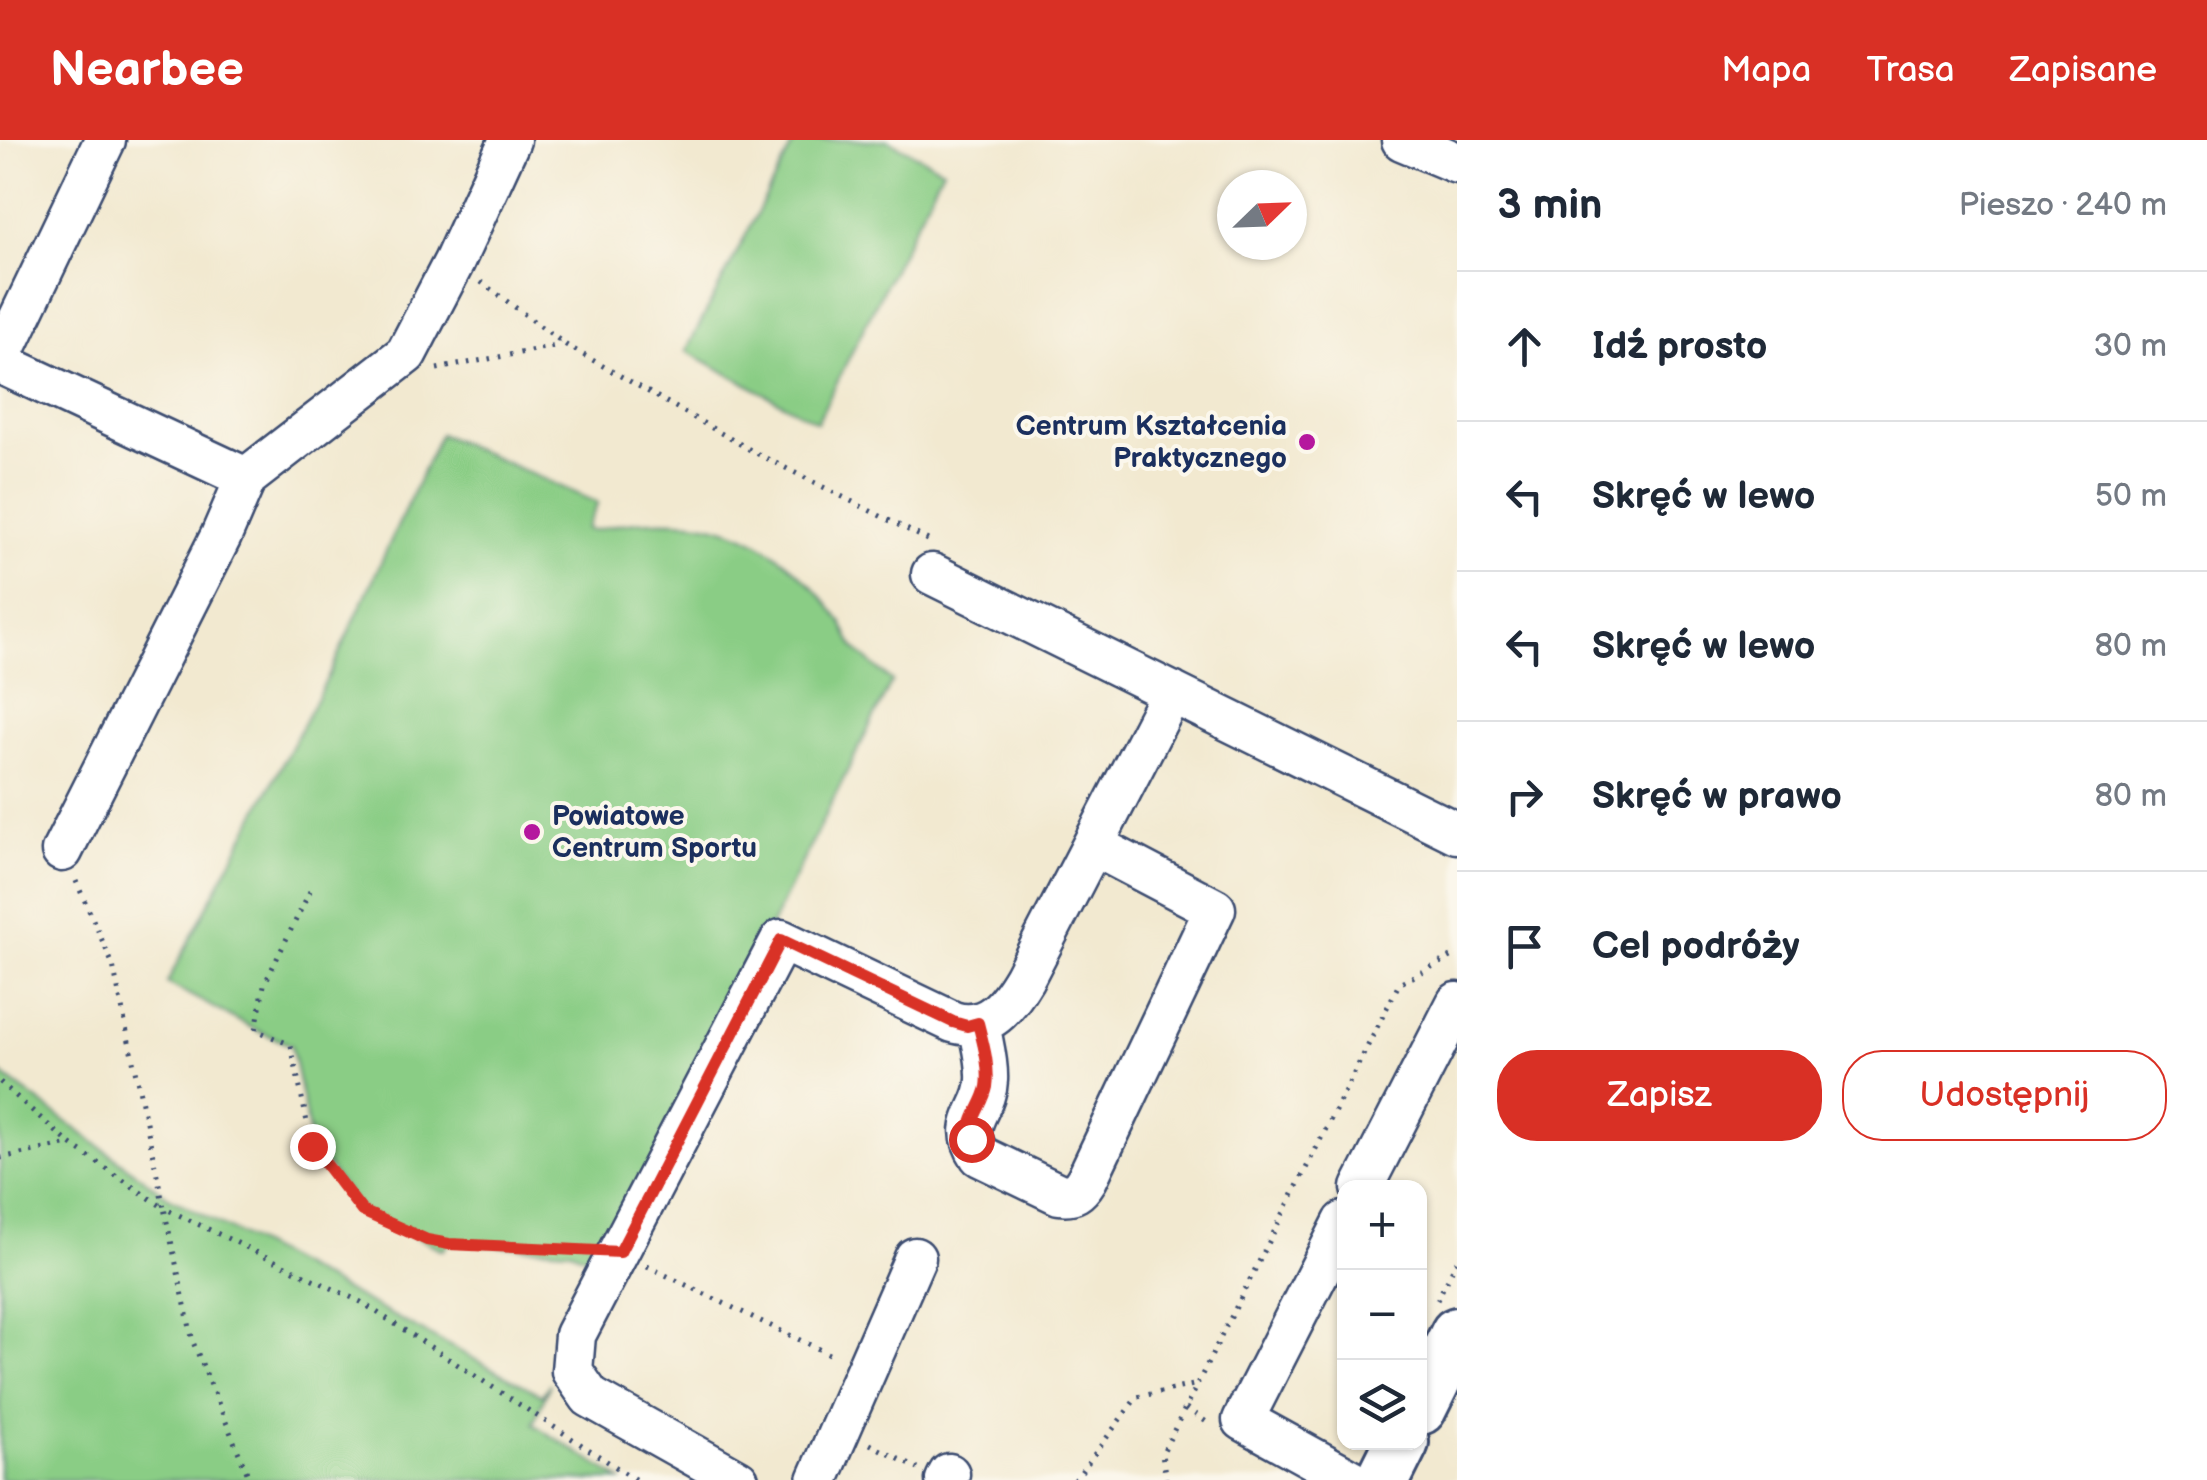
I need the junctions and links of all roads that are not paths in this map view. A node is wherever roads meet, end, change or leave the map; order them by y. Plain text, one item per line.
1 (105, 140) edge
2 (510, 140) edge
3 (1402, 140) edge
4 (1457, 163) edge
5 (0, 361) edge
6 (246, 478) junction
7 (932, 574) dead end
8 (1172, 692) junction
9 (1457, 833) edge
10 (1092, 846) junction
11 (62, 852) road end
12 (1457, 1002) edge
13 (978, 1023) junction
14 (1366, 1180) edge
15 (1337, 1236) edge
16 (916, 1258) dead end
17 (1457, 1334) edge
18 (1427, 1394) edge
19 (1398, 1450) edge
20 (824, 1478) edge
21 (738, 1480) edge
22 (1352, 1480) edge
23 (1384, 1480) edge

1 - 5 street
2 - 6 street
3 - 4 street
5 - 6 street
6 - 11 street
7 - 8 street
8 - 9 street
8 - 10 street
10 - 13 street
10 - 13 street
12 - 14 street
13 - 21 street
15 - 22 street
16 - 20 street
17 - 18 main road
19 - 23 main road

